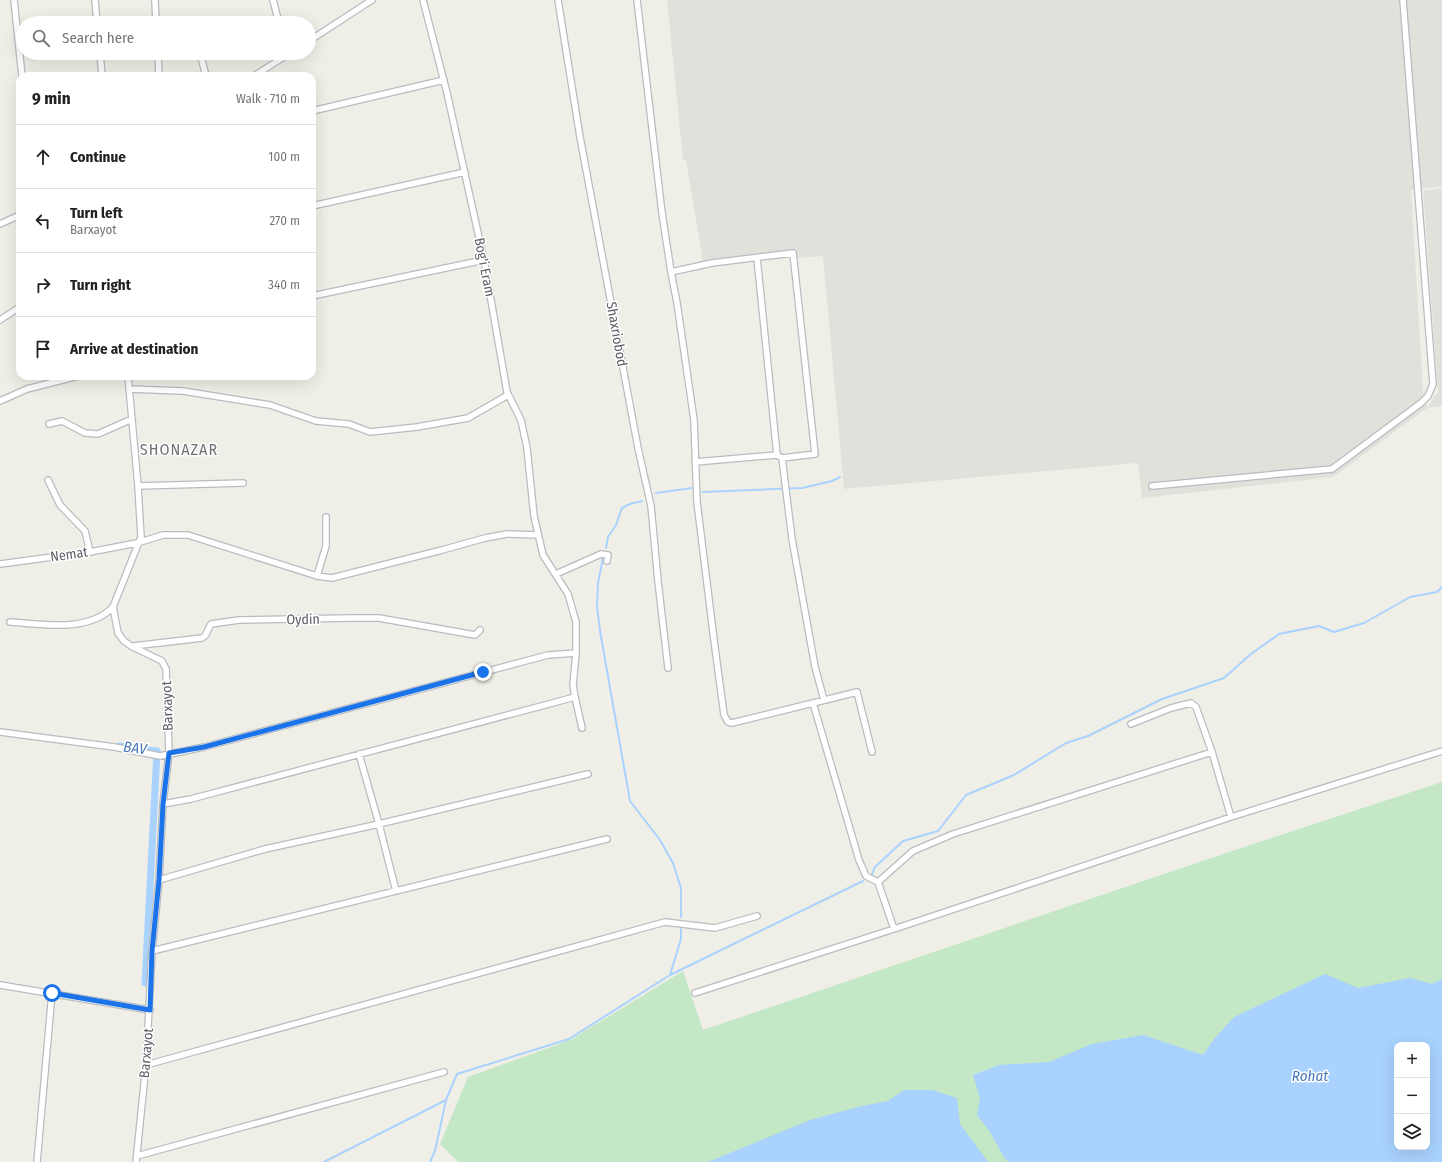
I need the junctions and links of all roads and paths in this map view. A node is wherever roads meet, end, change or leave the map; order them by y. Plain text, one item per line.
1 (14, 0) edge
2 (95, 0) edge
3 (155, 0) edge
4 (274, 0) edge
5 (372, 0) edge
6 (424, 0) edge
7 (558, 0) edge
8 (637, 0) edge
9 (1403, 0) edge
10 (96, 16) edge
11 (156, 16) edge
12 (278, 16) edge
13 (16, 19) edge
14 (316, 36) edge
15 (20, 60) edge
16 (101, 60) edge
17 (158, 60) edge
18 (202, 60) edge
19 (279, 60) edge
20 (22, 72) edge
21 (102, 72) edge
22 (159, 72) edge
23 (205, 72) edge
24 (260, 72) edge
25 (444, 80) junction
26 (316, 110) edge
27 (464, 172) junction
28 (316, 205) edge
29 (16, 216) edge
30 (0, 224) edge
31 (756, 258) junction
32 (484, 260) junction
33 (671, 272) junction
34 (316, 295) edge
35 (16, 310) edge
36 (0, 320) edge
37 (62, 380) edge
38 (128, 380) edge
39 (129, 389) junction
40 (508, 395) junction
41 (0, 401) edge
42 (132, 420) junction
43 (49, 424) dead end
44 (779, 457) junction
45 (695, 462) junction
46 (48, 480) dead end
47 (243, 483) dead end
48 (138, 486) junction
49 (1152, 486) dead end
50 (326, 517) dead end
51 (538, 535) junction
52 (137, 543) junction
53 (90, 552) junction
54 (607, 561) dead end
55 (0, 564) edge
56 (556, 574) junction
57 (317, 576) junction
58 (113, 607) junction
59 (10, 622) dead end
60 (480, 630) dead end
61 (131, 646) junction
62 (576, 653) junction
63 (668, 668) dead end
64 (575, 697) junction
65 (824, 700) junction
66 (813, 703) junction
67 (1131, 724) dead end
68 (582, 728) dead end
69 (0, 732) edge
70 (1442, 751) edge
71 (872, 752) dead end
72 (1212, 752) junction
73 (169, 753) junction
74 (359, 754) junction
75 (588, 774) dead end
76 (163, 804) junction
77 (1231, 817) junction
78 (379, 824) junction
79 (607, 840) dead end
80 (159, 880) junction
81 (878, 882) junction
82 (396, 891) junction
83 (757, 916) dead end
84 (894, 930) junction
85 (152, 951) junction
86 (0, 985) edge
87 (52, 993) junction
88 (695, 993) dead end
89 (150, 1010) junction
90 (146, 1065) junction
91 (444, 1072) dead end
92 (136, 1159) edge
93 (37, 1162) edge

1 - 13 street
2 - 10 street
3 - 11 street
4 - 12 street
5 - 14 street
6 - 25 street, Bog'i Eram
7 - 63 street, Shaxriobod
8 - 33 street
9 - 49 street
15 - 20 street
16 - 21 street
17 - 22 street
18 - 23 street
19 - 24 street
25 - 26 street
25 - 27 street, Bog'i Eram
27 - 28 street
27 - 32 street, Bog'i Eram
29 - 30 street
31 - 33 street
31 - 44 street
31 - 44 street
32 - 34 street
32 - 40 street, Bog'i Eram
33 - 45 street
35 - 36 street
37 - 41 street
38 - 39 street
39 - 40 street
39 - 42 street
40 - 51 street, Bog'i Eram
42 - 43 street
42 - 48 street
44 - 45 street
44 - 65 street
45 - 66 street
46 - 53 street
47 - 48 street
48 - 52 street
50 - 57 street
51 - 56 street, Bog'i Eram
51 - 57 street, Nemat
52 - 53 street, Nemat
52 - 57 street, Nemat
52 - 58 street
53 - 55 street, Nemat
54 - 56 street
56 - 62 street, Bog'i Eram
58 - 59 street
58 - 61 street, Barxayot
60 - 61 street, Oydin
61 - 73 street, Barxayot
62 - 64 street, Bog'i Eram
62 - 73 street
64 - 68 street, Bog'i Eram
64 - 74 street
65 - 66 street
65 - 71 street
66 - 81 street
67 - 72 street
69 - 73 street
70 - 77 street
72 - 77 street
72 - 81 street
73 - 76 street, Barxayot
74 - 76 street
74 - 78 street
75 - 78 street
76 - 80 street, Barxayot
77 - 84 street
78 - 80 street
78 - 82 street
79 - 82 street
80 - 85 street, Barxayot
81 - 84 street
82 - 85 street
83 - 90 street
84 - 88 street
85 - 89 street, Barxayot
86 - 87 street
87 - 89 street
87 - 93 street
89 - 90 street, Barxayot
90 - 92 street, Barxayot
91 - 92 street

